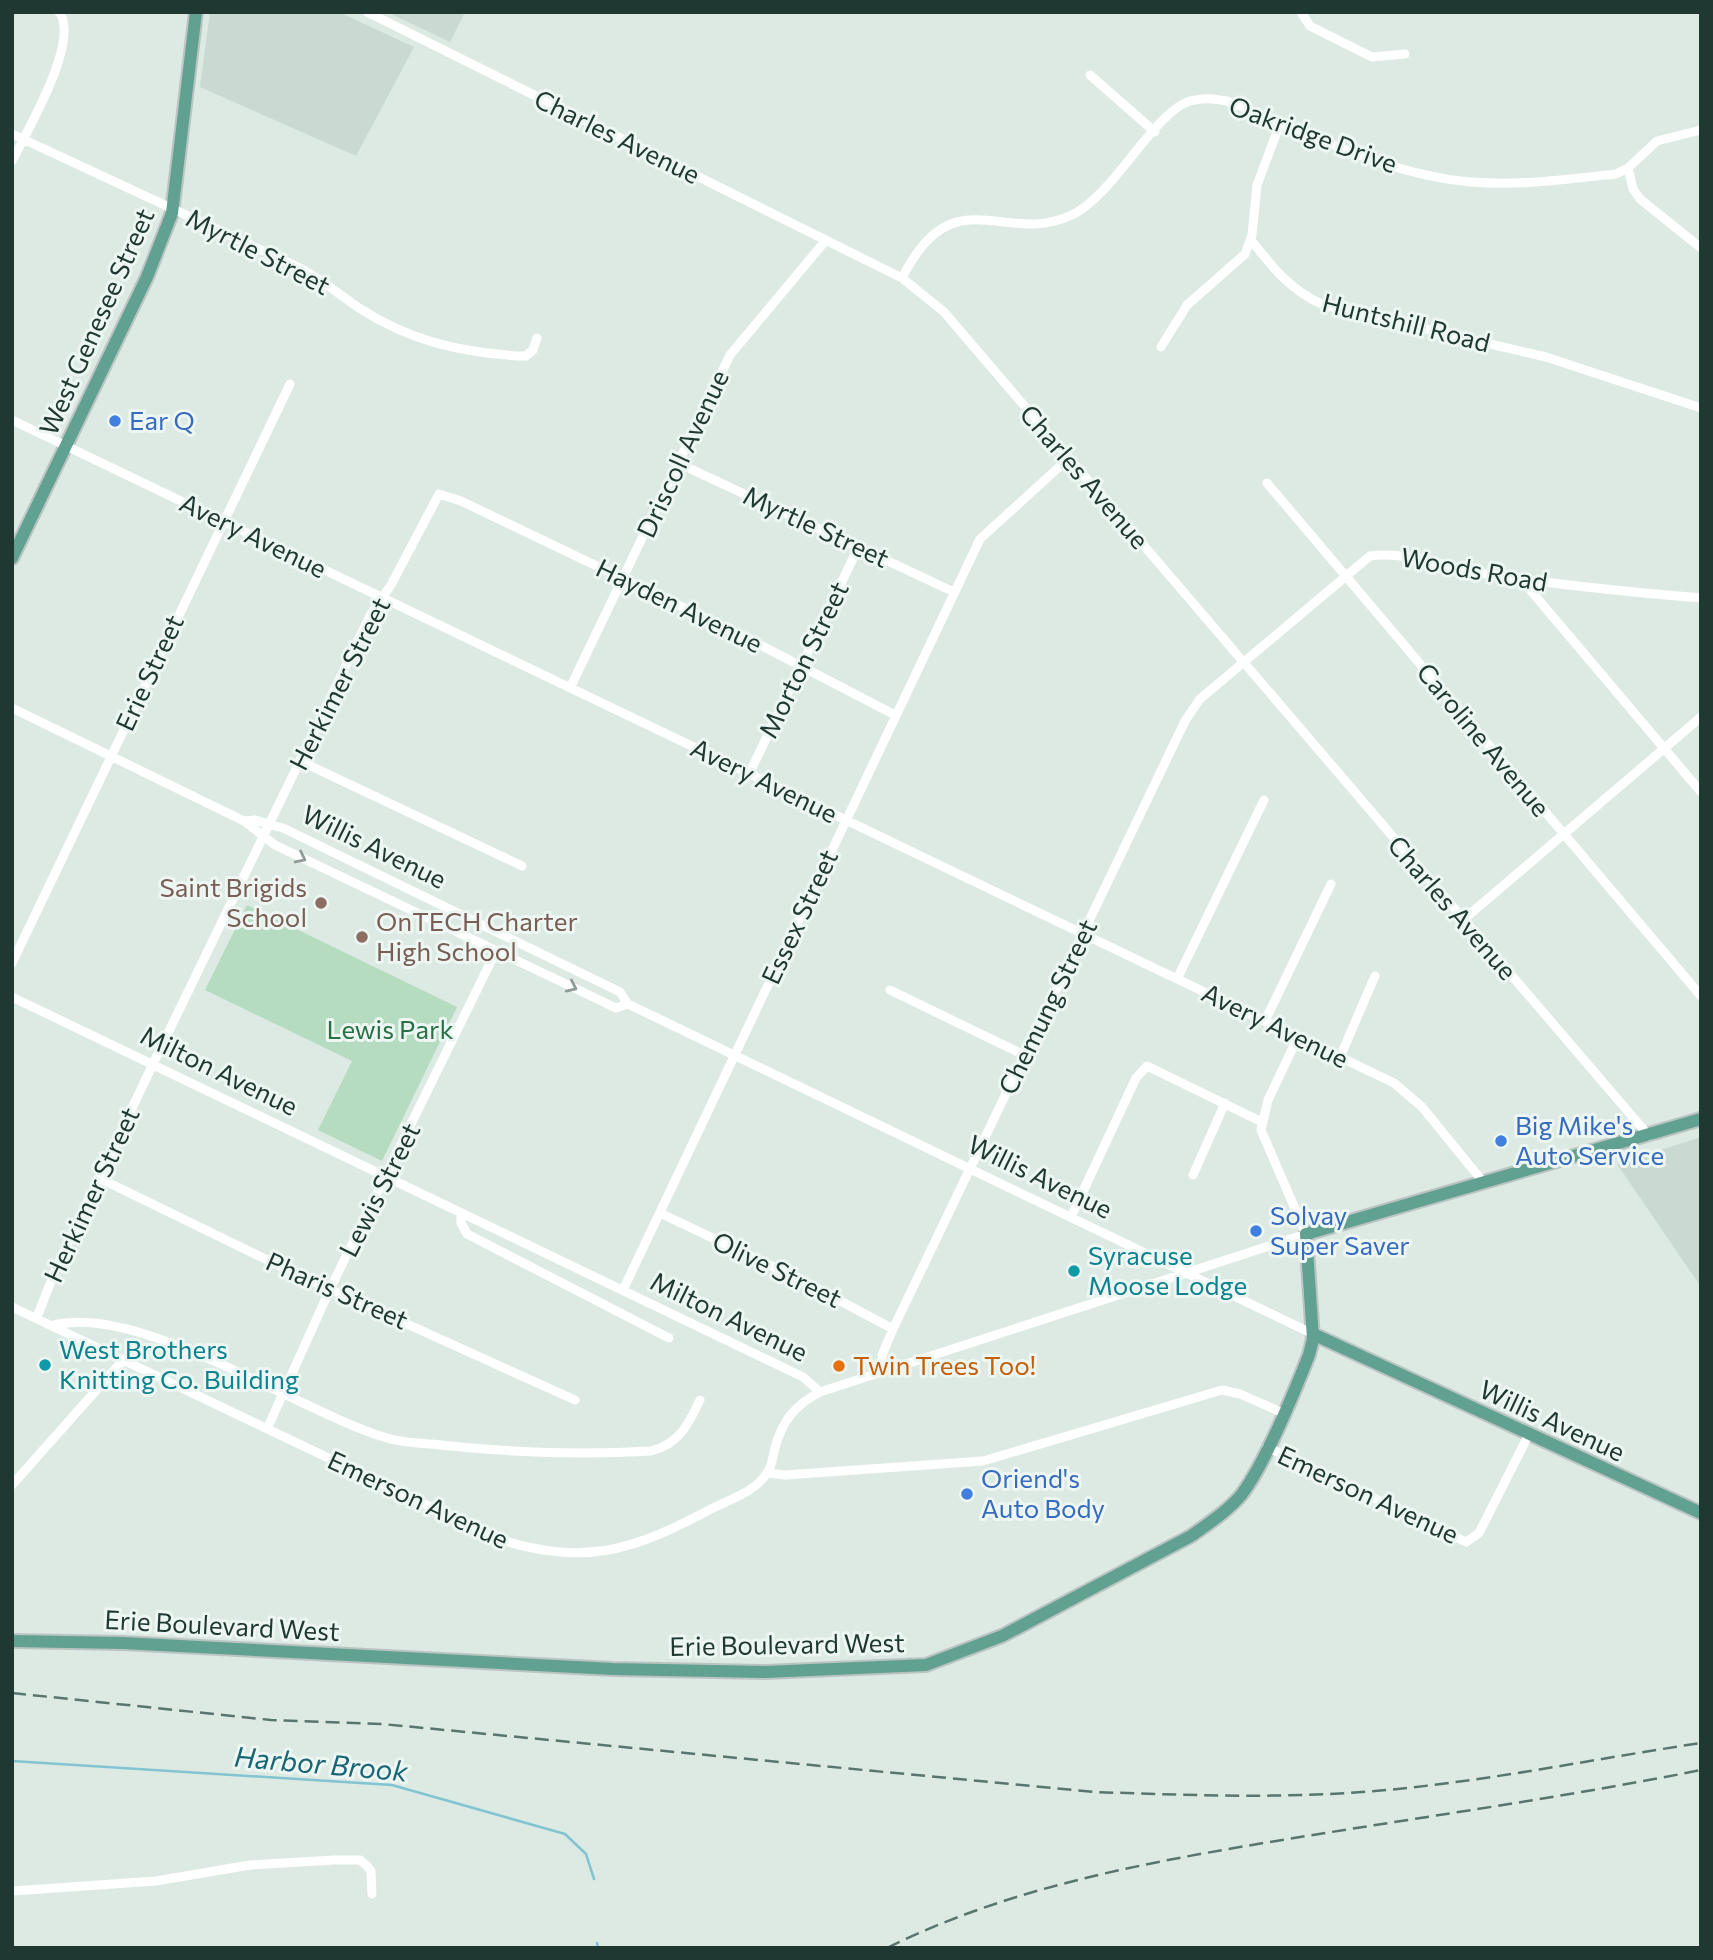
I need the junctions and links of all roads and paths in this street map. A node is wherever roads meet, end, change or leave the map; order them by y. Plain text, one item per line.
1 (59, 12) edge
2 (196, 12) edge
3 (367, 12) edge
4 (1301, 12) edge
5 (1405, 54) dead end
6 (1090, 75) dead end
7 (1281, 121) junction
8 (1701, 130) edge
9 (1155, 132) junction
10 (12, 134) edge
11 (23, 139) junction
12 (12, 161) edge
13 (1628, 168) junction
14 (173, 209) junction
15 (827, 240) junction
16 (1251, 240) junction
17 (1701, 248) edge
18 (902, 278) junction
19 (537, 338) dead end
20 (1161, 347) dead end
21 (290, 384) dead end
22 (1701, 408) edge
23 (12, 420) edge
24 (66, 446) junction
25 (1069, 458) junction
26 (678, 463) junction
27 (1267, 483) dead end
28 (461, 500) joint
29 (222, 521) junction
30 (859, 546) junction
31 (12, 558) edge
32 (1345, 576) junction
33 (1521, 579) junction
34 (623, 580) junction
35 (954, 592) junction
36 (382, 598) junction
37 (1701, 598) edge
38 (1244, 664) junction
39 (802, 667) junction
40 (570, 688) junction
41 (12, 708) edge
42 (895, 715) junction
43 (1701, 717) edge
44 (1664, 749) junction
45 (111, 756) junction
46 (300, 761) junction
47 (749, 774) junction
48 (1701, 792) edge
49 (1264, 800) dead end
50 (845, 820) junction
51 (244, 821) junction
52 (270, 823) junction
53 (1563, 835) junction
54 (263, 838) junction
55 (522, 866) dead end
56 (1331, 884) dead end
57 (1463, 920) junction
58 (1083, 934) junction
59 (496, 951) junction
60 (12, 963) edge
61 (1375, 976) dead end
62 (1177, 979) junction
63 (890, 990) dead end
64 (1701, 996) edge
65 (12, 997) edge
66 (628, 1003) junction
67 (1265, 1021) junction
68 (1298, 1037) junction
69 (736, 1055) junction
70 (1024, 1055) junction
71 (1340, 1058) junction
72 (153, 1064) junction
73 (1225, 1103) junction
74 (1701, 1119) edge
75 (1262, 1122) junction
76 (1649, 1136) junction
77 (971, 1168) junction
78 (1193, 1175) dead end
79 (387, 1177) junction
80 (101, 1179) junction
81 (1484, 1183) junction
82 (461, 1213) junction
83 (660, 1213) junction
84 (1071, 1217) junction
85 (1306, 1234) junction
86 (1188, 1273) junction
87 (330, 1289) junction
88 (623, 1290) junction
89 (12, 1307) edge
90 (37, 1317) junction
91 (54, 1325) junction
92 (893, 1329) junction
93 (1312, 1334) junction
94 (669, 1338) dead end
95 (124, 1359) junction
96 (883, 1369) junction
97 (820, 1392) junction
98 (283, 1394) junction
99 (575, 1400) dead end
100 (700, 1400) dead end
101 (1283, 1413) junction
102 (267, 1429) junction
103 (1528, 1436) junction
104 (1267, 1447) junction
105 (768, 1473) junction
106 (12, 1485) edge
107 (1701, 1513) edge
108 (12, 1641) edge
109 (12, 1891) edge
110 (372, 1894) dead end

1 - 11 street
2 - 14 main road, West Genesee Street
3 - 15 street, Charles Avenue
4 - 5 street
6 - 9 street
7 - 9 street, Oakridge Drive
7 - 13 street, Oakridge Drive
7 - 16 street
8 - 13 street
9 - 18 street, Oakridge Drive
10 - 11 street, Myrtle Street
11 - 12 street
11 - 14 street, Myrtle Street
13 - 17 street
14 - 19 street, Myrtle Street
14 - 24 main road, West Genesee Street
15 - 18 street, Charles Avenue
15 - 26 street, Driscoll Avenue
16 - 20 street
16 - 22 street, Huntshill Road
18 - 25 street, Charles Avenue
21 - 29 street, Erie Street
23 - 24 street, Avery Avenue
24 - 29 street, Avery Avenue
24 - 31 main road, West Genesee Street
25 - 35 street, Essex Street
25 - 38 street, Charles Avenue
26 - 30 street, Myrtle Street
26 - 34 street, Driscoll Avenue
27 - 32 street, Caroline Avenue
28 - 34 street, Hayden Avenue
28 - 36 street, Herkimer Street
29 - 36 street, Avery Avenue
29 - 45 street, Erie Street
30 - 35 street, Myrtle Street
30 - 39 street, Morton Street
32 - 33 street, Woods Road
32 - 38 street, Woods Road
32 - 53 street, Caroline Avenue
33 - 37 street, Woods Road
33 - 44 street
34 - 39 street, Hayden Avenue
34 - 40 street, Driscoll Avenue
35 - 42 street, Essex Street
36 - 40 street, Avery Avenue
36 - 46 street, Herkimer Street
38 - 57 street, Charles Avenue
38 - 58 street, Chemung Street
39 - 42 street, Hayden Avenue
39 - 47 street, Morton Street
40 - 47 street, Avery Avenue
41 - 45 street, Willis Avenue
42 - 50 street, Essex Street
43 - 44 street
44 - 48 street
44 - 53 street
45 - 51 street, Willis Avenue
45 - 60 street, Erie Street
46 - 52 street, Herkimer Street
46 - 55 street
47 - 50 street, Avery Avenue
49 - 62 street
50 - 58 street, Avery Avenue
50 - 69 street, Essex Street
51 - 52 street, Willis Avenue
51 - 54 street, Willis Avenue
52 - 54 street, Herkimer Street
52 - 66 street, Willis Avenue
53 - 57 street
53 - 64 street, Caroline Avenue
54 -> 59 street, Willis Avenue
54 - 72 street, Herkimer Street
56 - 67 street
57 - 76 street, Charles Avenue
58 - 62 street, Avery Avenue
58 - 70 street, Chemung Street
59 -> 66 street, Willis Avenue
59 - 79 street, Lewis Street
61 - 71 street
62 - 67 street, Avery Avenue
63 - 70 street
65 - 72 street, Milton Avenue
66 - 69 street, Willis Avenue
67 - 68 street, Avery Avenue
68 - 71 street, Avery Avenue
68 - 75 street
69 - 77 street, Willis Avenue
69 - 83 street, Essex Street
70 - 77 street, Chemung Street
71 - 81 street, Avery Avenue
72 - 79 street, Milton Avenue
72 - 80 street, Herkimer Street
73 - 75 street
73 - 78 street
73 - 84 street
74 - 76 main road, Milton Avenue
75 - 85 street
76 - 81 main road, Milton Avenue
77 - 84 street, Willis Avenue
77 - 92 street, Chemung Street
79 - 82 street, Milton Avenue
79 - 87 street, Lewis Street
80 - 87 street, Pharis Street
80 - 90 street, Herkimer Street
81 - 85 main road, Milton Avenue
82 - 88 street, Milton Avenue
82 - 94 street
83 - 88 street, Essex Street
83 - 92 street, Olive Street
84 - 86 street, Willis Avenue
85 - 86 street, Milton Avenue
85 - 93 main road, Erie Boulevard West
86 - 93 street, Willis Avenue
86 - 96 street, Milton Avenue
87 - 98 street, Lewis Street
87 - 99 street, Pharis Street
88 - 97 street, Milton Avenue
89 - 90 street, Emerson Avenue
90 - 91 street, Emerson Avenue
91 - 95 street, Emerson Avenue
91 - 98 street
92 - 96 street, Chemung Street
93 - 101 main road, Erie Boulevard West
93 - 103 main road, Willis Avenue
95 - 102 street, Emerson Avenue
95 - 106 street
96 - 97 street, Milton Avenue
97 - 105 street
98 - 100 street
98 - 102 street, Lewis Street
101 - 104 main road, Erie Boulevard West
101 - 105 street, Emerson Avenue
102 - 105 street, Emerson Avenue
103 - 104 street, Emerson Avenue
103 - 107 main road, Willis Avenue
104 - 108 main road, Erie Boulevard West
109 - 110 street

